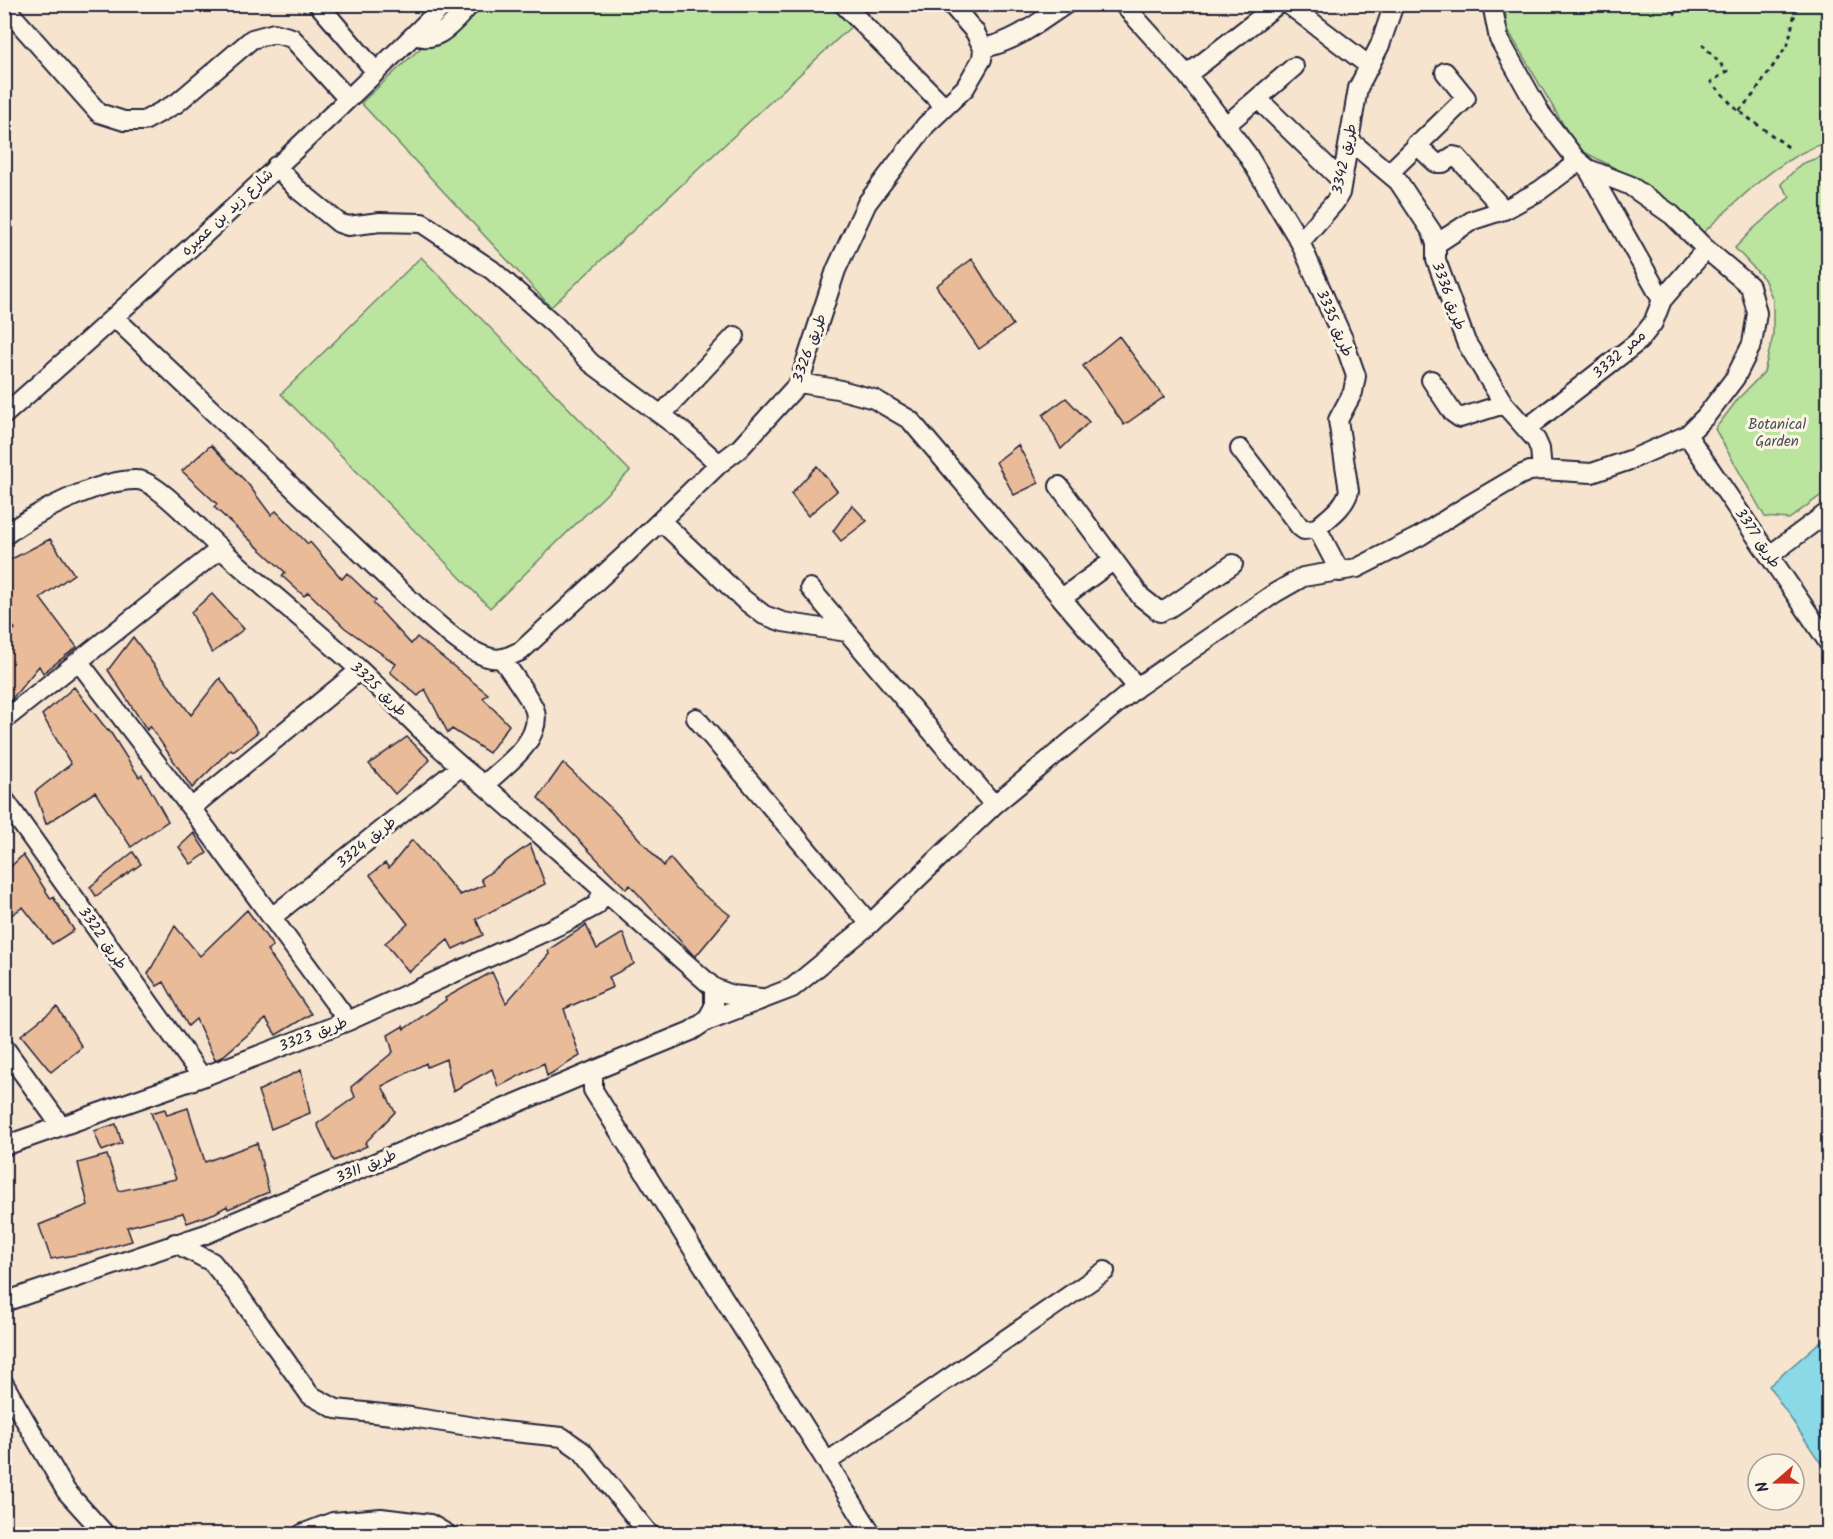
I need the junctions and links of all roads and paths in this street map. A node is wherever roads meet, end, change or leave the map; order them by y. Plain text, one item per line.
1 (318, 4) edge
2 (445, 4) edge
3 (471, 4) edge
4 (843, 4) edge
5 (951, 4) edge
6 (1066, 4) edge
7 (1123, 4) edge
8 (1278, 4) edge
9 (1288, 4) edge
10 (1394, 4) edge
11 (1492, 4) edge
12 (1668, 4) edge
13 (1797, 4) edge
14 (4, 6) edge
15 (1678, 17) dead end
16 (414, 35) junction
17 (979, 40) junction
18 (1702, 44) dead end
19 (1368, 65) junction
20 (1294, 67) dead end
21 (376, 72) junction
22 (1445, 72) dead end
23 (1187, 75) junction
24 (348, 99) junction
25 (1258, 99) junction
26 (945, 107) junction
27 (1739, 111) junction
28 (1225, 126) junction
29 (1349, 140) junction
30 (1416, 144) junction
31 (1791, 150) dead end
32 (1582, 164) junction
33 (276, 166) junction
34 (1389, 173) junction
35 (1342, 181) junction
36 (1503, 210) junction
37 (1300, 242) junction
38 (1436, 244) junction
39 (1706, 249) junction
40 (1662, 300) junction
41 (115, 318) junction
42 (735, 336) dead end
43 (1431, 380) dead end
44 (799, 383) junction
45 (1504, 404) junction
46 (4, 415) edge
47 (661, 415) junction
48 (1527, 428) junction
49 (1687, 435) junction
50 (1240, 449) dead end
51 (719, 464) junction
52 (1542, 470) junction
53 (1059, 486) dead end
54 (1828, 512) edge
55 (661, 520) junction
56 (1317, 528) junction
57 (4, 536) edge
58 (220, 549) junction
59 (1770, 555) junction
60 (1114, 560) junction
61 (1233, 564) dead end
62 (1340, 572) junction
63 (810, 588) dead end
64 (1062, 598) junction
65 (847, 632) junction
66 (1828, 642) edge
67 (502, 659) junction
68 (79, 662) junction
69 (360, 670) junction
70 (1137, 687) junction
71 (696, 718) dead end
72 (4, 720) edge
73 (460, 767) junction
74 (484, 785) junction
75 (4, 799) edge
76 (994, 805) junction
77 (191, 808) junction
78 (603, 890) junction
79 (272, 917) junction
80 (870, 924) junction
81 (714, 988) junction
82 (772, 997) junction
83 (710, 1014) junction
84 (348, 1021) junction
85 (4, 1047) edge
86 (593, 1071) junction
87 (202, 1077) junction
88 (61, 1126) junction
89 (4, 1146) edge
90 (174, 1243) junction
91 (1105, 1271) dead end
92 (4, 1302) edge
93 (4, 1384) edge
94 (827, 1462) junction
95 (105, 1534) edge
96 (302, 1534) edge
97 (447, 1534) edge
98 (649, 1534) edge
99 (872, 1534) edge

1 - 21 street
2 - 16 street, شارع زيد بن عميره
3 - 16 street
4 - 26 street
5 - 17 street
6 - 17 street
7 - 23 street, طريق 3335
8 - 23 street
9 - 19 street
10 - 19 street, طريق 3342
11 - 32 street
12 - 15 path
13 - 27 path
14 - 24 street
16 - 21 street, شارع زيد بن عميره
17 - 26 street, طريق 3326
18 - 27 path
19 - 29 street, طريق 3342
20 - 25 street
21 - 24 street, شارع زيد بن عميره
22 - 30 street
23 - 28 street, طريق 3335
24 - 33 street, شارع زيد بن عميره
25 - 28 street
25 - 35 street
26 - 44 street, طريق 3326
27 - 31 path
28 - 37 street, طريق 3335
29 - 34 street, طريق 3336
29 - 35 street, طريق 3342
30 - 34 street
30 - 36 street
32 - 36 street
32 - 39 street
32 - 40 street
33 - 41 street, شارع زيد بن عميره
33 - 47 street
34 - 38 street, طريق 3336
35 - 37 street, طريق 3342
36 - 38 street
37 - 56 street, طريق 3335
38 - 45 street, طريق 3336
39 - 40 street, ممر 3332
39 - 49 street
40 - 48 street, ممر 3332
41 - 46 street, شارع زيد بن عميره
41 - 67 street
42 - 47 street
43 - 45 street
44 - 51 street, طريق 3326
44 - 64 street
45 - 48 street, طريق 3336
47 - 51 street
48 - 52 street, طريق 3336
49 - 52 street
49 - 59 street, طريق 3377
50 - 56 street
51 - 55 street, طريق 3326
52 - 62 street, طريق 3311
53 - 60 street
54 - 59 street
55 - 65 street
55 - 67 street, طريق 3326
56 - 62 street
57 - 58 street, طريق 3325
58 - 68 street
58 - 69 street, طريق 3325
59 - 66 street, طريق 3377
60 - 61 street
60 - 64 street
62 - 70 street, طريق 3311
63 - 65 street
64 - 70 street
65 - 76 street
67 - 74 street
68 - 72 street
68 - 77 street
69 - 73 street, طريق 3325
69 - 77 street
70 - 76 street, طريق 3311
71 - 80 street
73 - 74 street, طريق 3325
73 - 79 street, طريق 3324
74 - 78 street, طريق 3325
75 - 87 street, طريق 3322
76 - 80 street, طريق 3311
77 - 79 street
78 - 81 street, طريق 3325
78 - 84 street, طريق 3323
79 - 84 street
80 - 82 street, طريق 3311
81 - 82 street
81 - 83 street
82 - 83 street, طريق 3311
83 - 86 street, طريق 3311
84 - 87 street, طريق 3323
85 - 88 street
86 - 90 street, طريق 3311
86 - 94 street
87 - 88 street, طريق 3323
88 - 89 street, طريق 3323
90 - 92 street, طريق 3311
90 - 98 street
91 - 94 street
93 - 95 street
94 - 99 street
96 - 97 street

